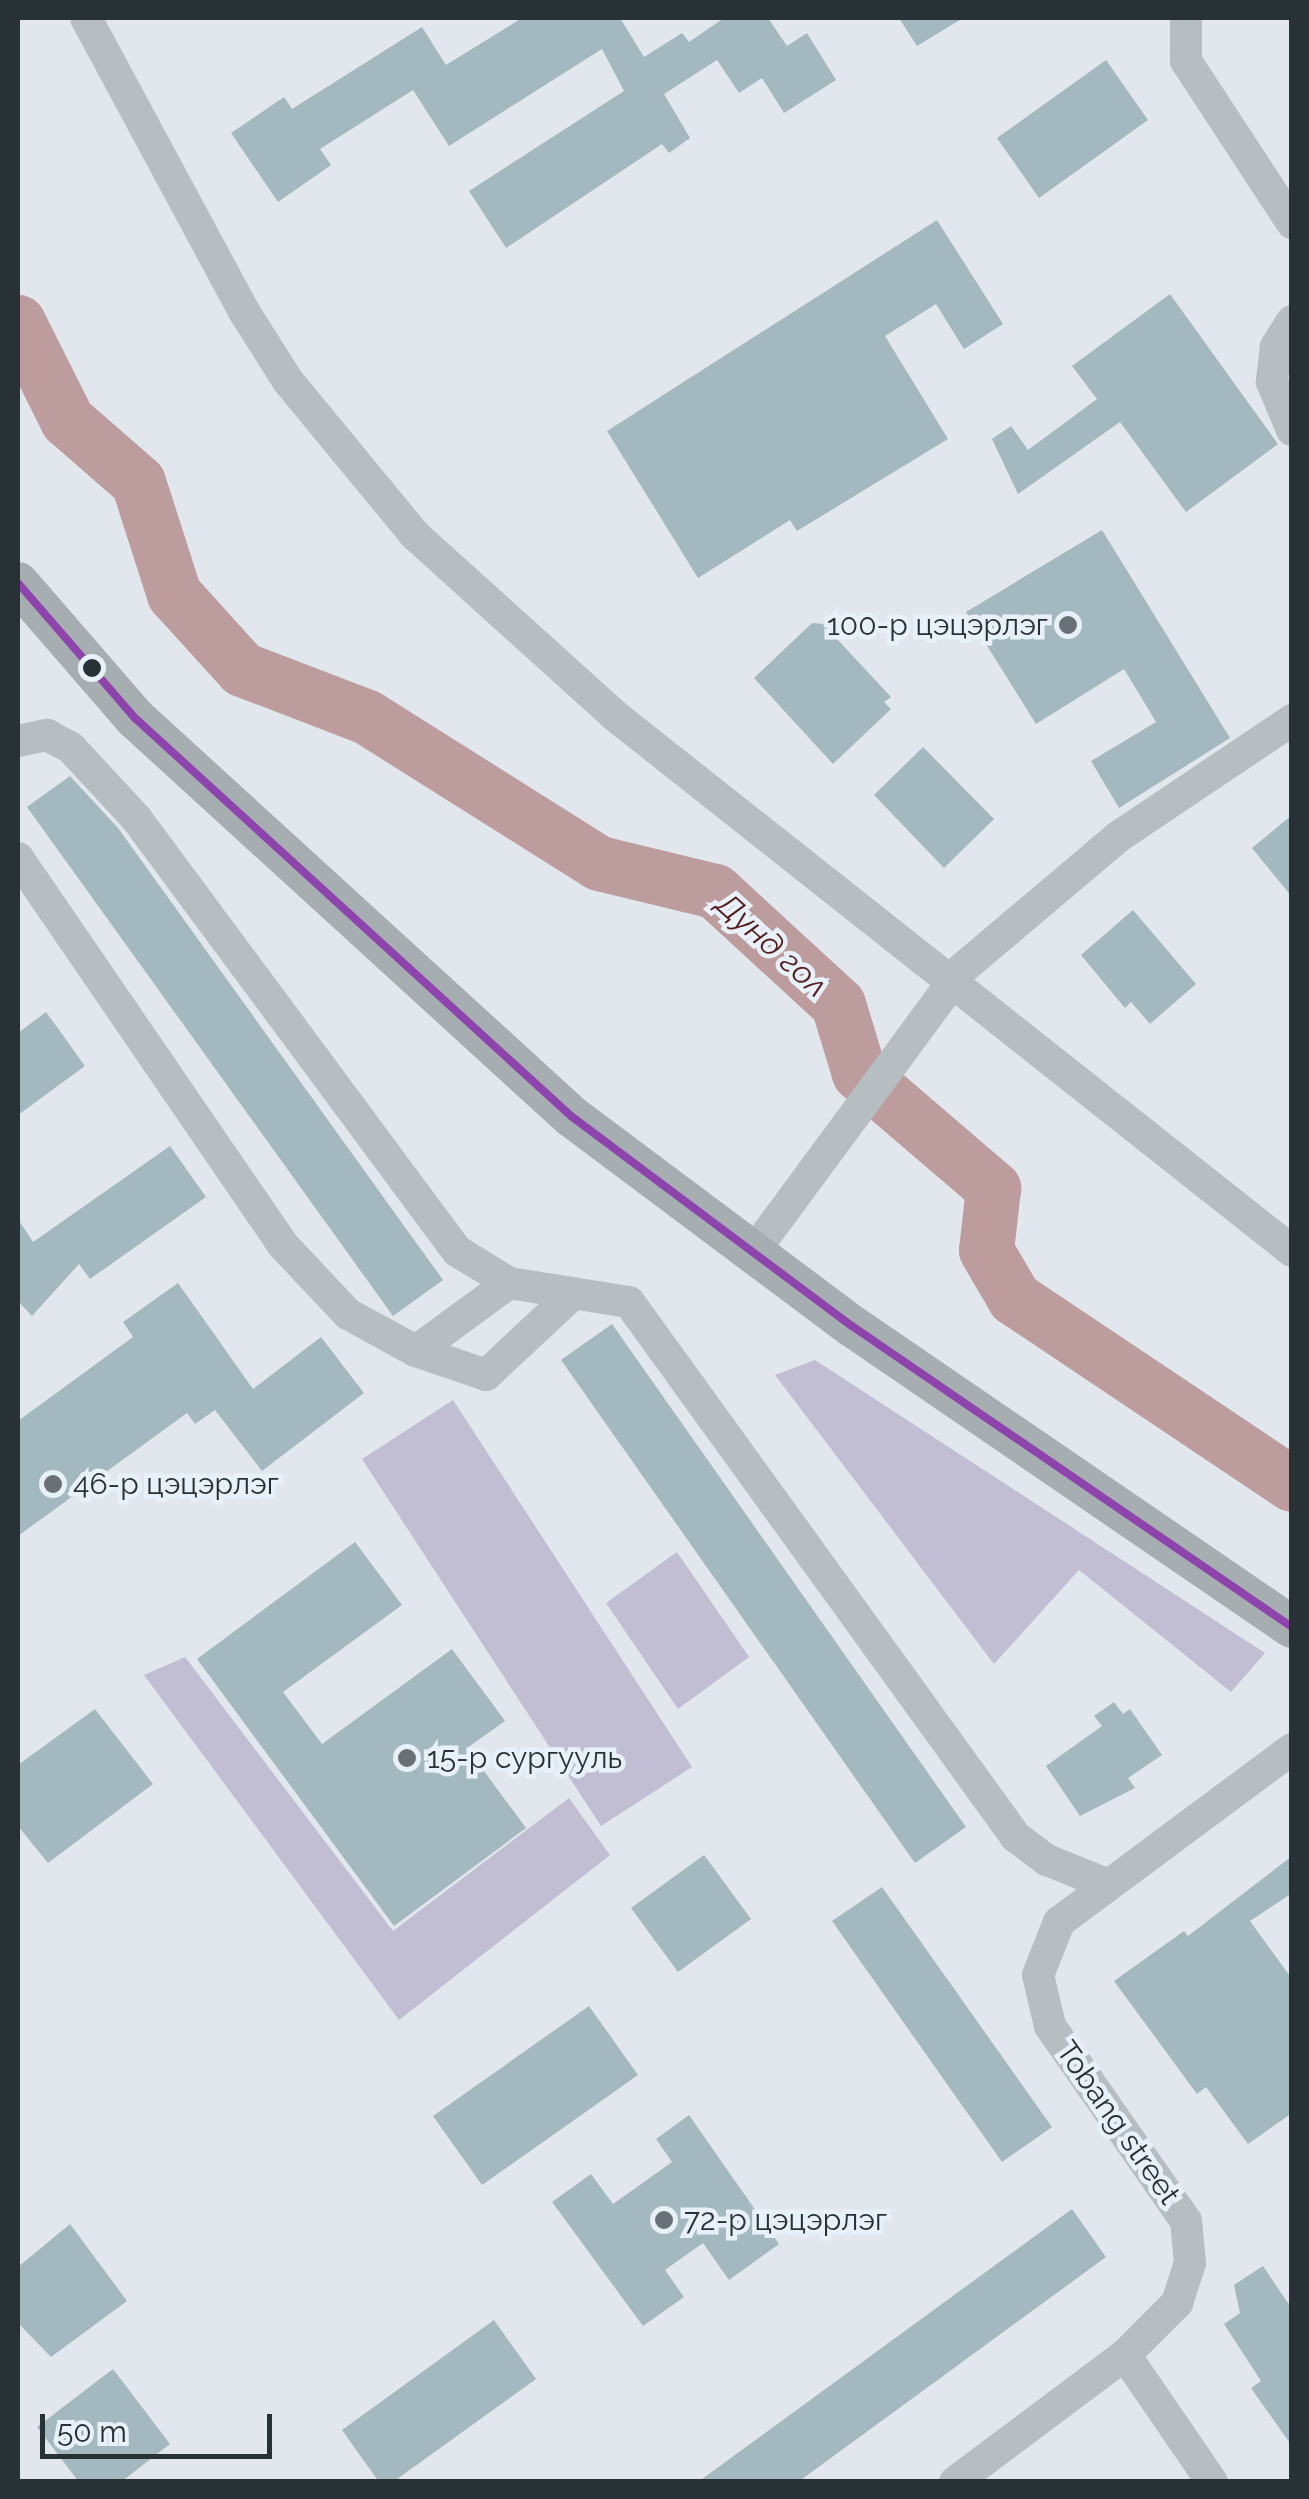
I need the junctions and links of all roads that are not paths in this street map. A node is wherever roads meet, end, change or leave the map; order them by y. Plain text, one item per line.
1 (86, 18) edge
2 (1186, 18) edge
3 (1292, 222) edge
4 (1292, 322) edge
5 (1292, 430) edge
6 (18, 582) edge
7 (1292, 720) edge
8 (20, 739) edge
9 (18, 858) edge
10 (954, 979) junction
11 (764, 1238) junction
12 (1292, 1251) edge
13 (509, 1283) junction
14 (574, 1293) junction
15 (416, 1351) junction
16 (1292, 1627) edge
17 (1292, 1749) edge
18 (1104, 1883) junction
19 (1125, 2355) junction
20 (955, 2482) edge
21 (1212, 2482) edge

1 - 10 street
2 - 3 street
4 - 5 street
6 - 11 main road
7 - 10 street
8 - 13 street
9 - 15 street
10 - 11 street
10 - 12 street
11 - 16 main road
13 - 14 street
13 - 15 street
14 - 15 street
14 - 18 street
17 - 18 street, Tobang street
18 - 19 street, Tobang street
19 - 20 street, Tobang street
19 - 21 street

